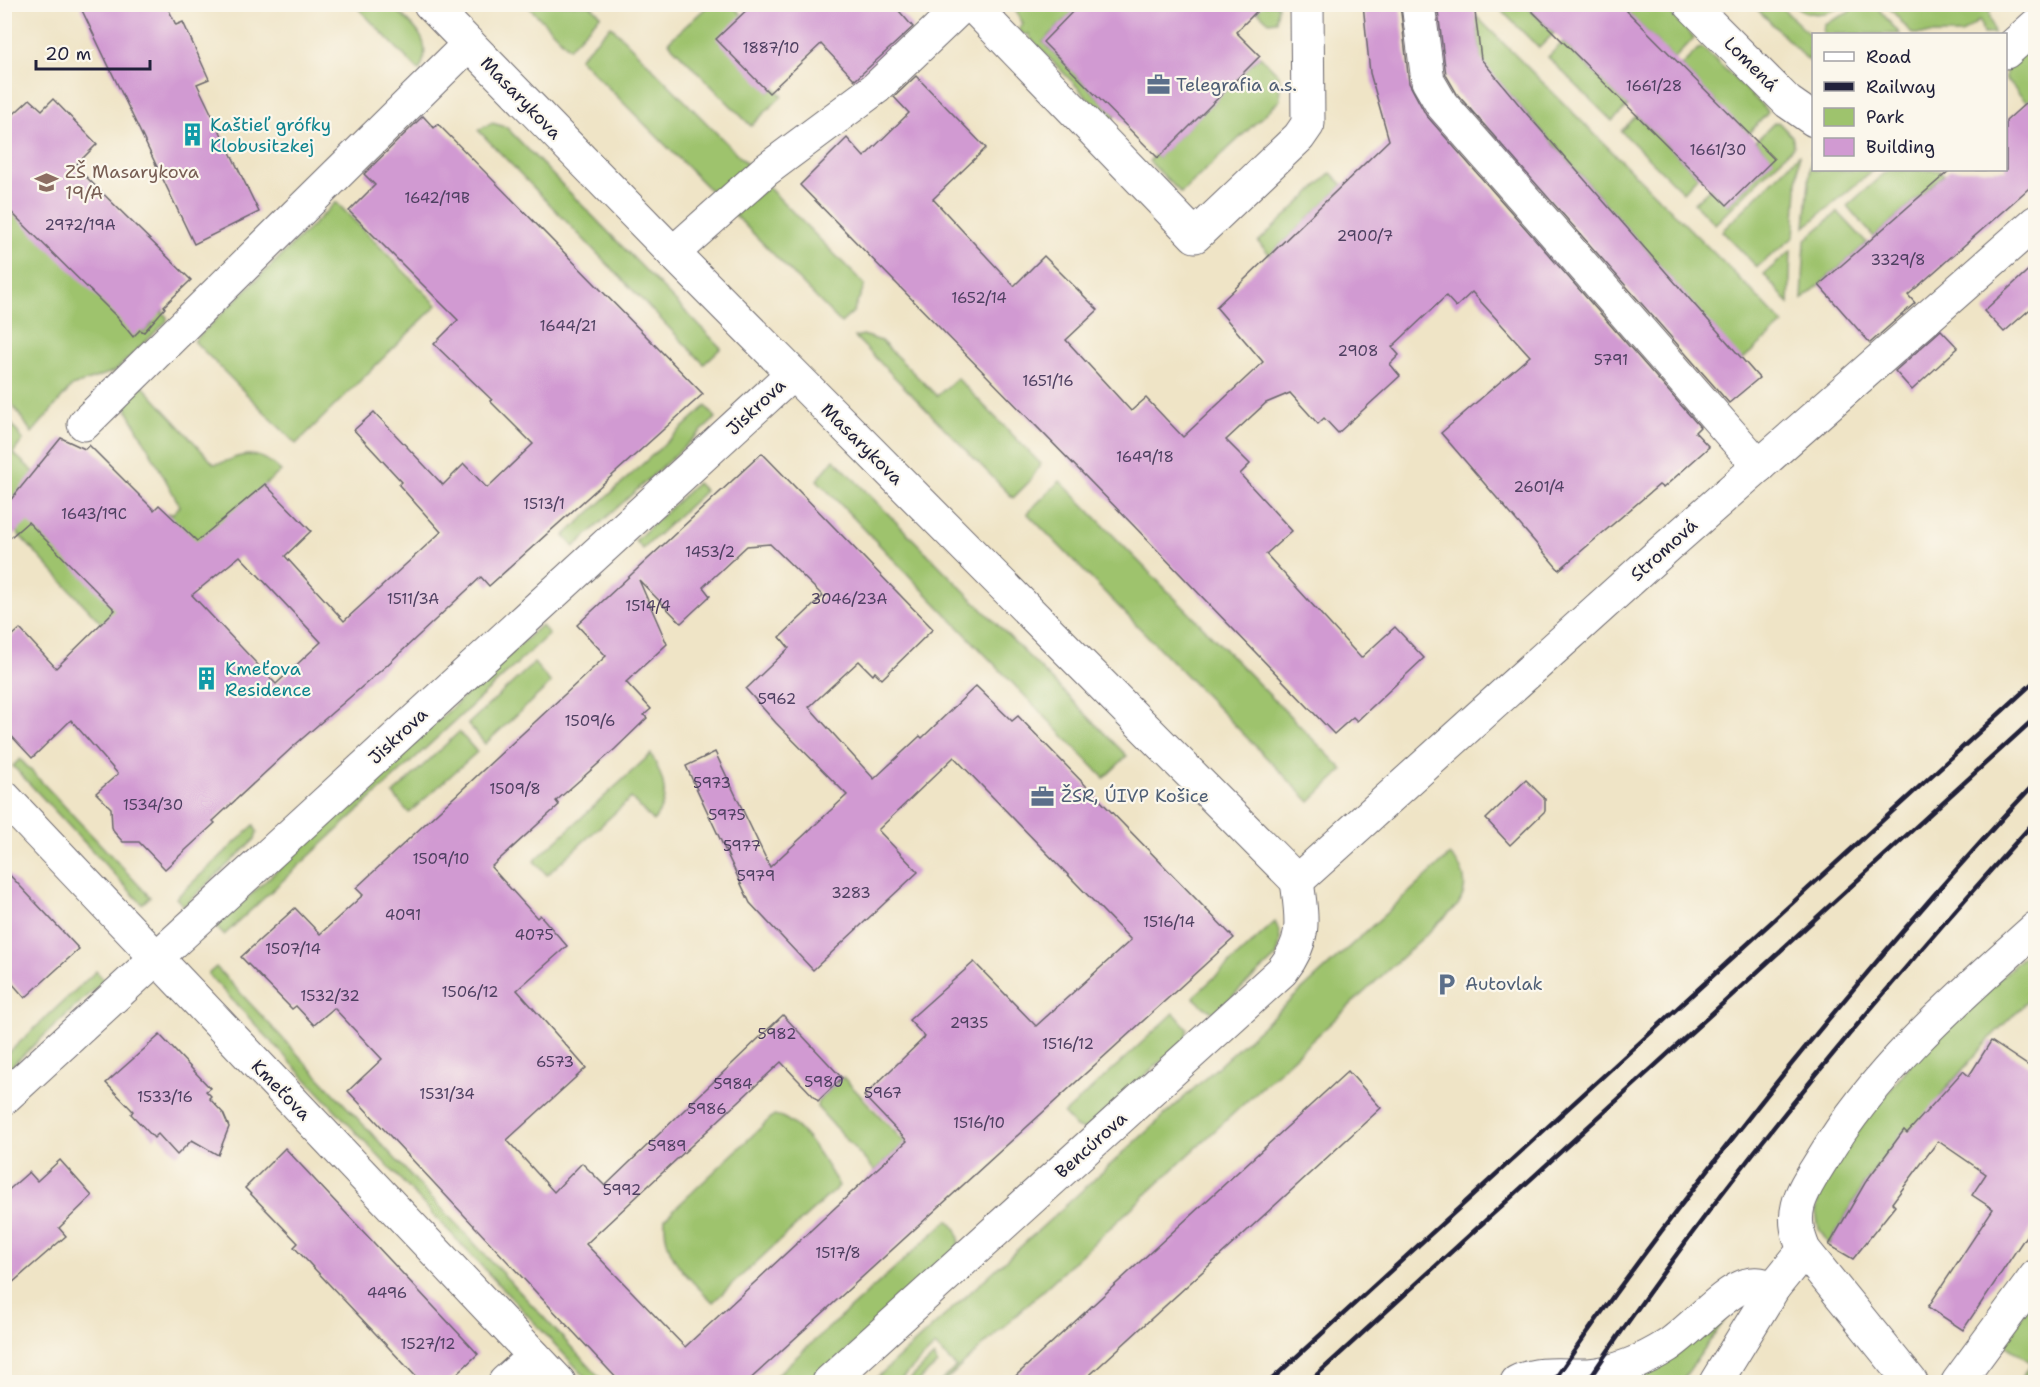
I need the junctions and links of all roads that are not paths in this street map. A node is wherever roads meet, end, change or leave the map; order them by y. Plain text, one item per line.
1 (430, 4) edge
2 (964, 4) edge
3 (971, 4) edge
4 (1307, 4) edge
5 (1418, 4) edge
6 (1690, 4) edge
7 (2036, 25) edge
8 (469, 44) junction
9 (2007, 51) edge
10 (1812, 119) edge
11 (2036, 222) edge
12 (673, 253) junction
13 (792, 374) junction
14 (84, 423) dead end
15 (1759, 466) junction
16 (4, 797) edge
17 (1296, 881) junction
18 (2036, 928) edge
19 (156, 958) junction
20 (4, 1098) edge
21 (1804, 1250) junction
22 (2036, 1276) edge
23 (1774, 1287) junction
24 (534, 1356) junction
25 (505, 1383) edge
26 (559, 1383) edge
27 (829, 1383) edge
28 (1517, 1383) edge
29 (1716, 1383) edge
30 (1911, 1383) edge
31 (1958, 1383) edge

1 - 8 street, Masarykova
2 - 12 street
3 - 4 street
5 - 15 street
6 - 10 street, Lomená
7 - 9 street
8 - 12 street, Masarykova
8 - 14 street
11 - 15 street, Stromová
12 - 13 street, Masarykova
13 - 17 street, Masarykova
13 - 19 street, Jiskrova
15 - 17 street, Stromová
16 - 19 street, Kmeťova
17 - 27 street, Bencúrova
18 - 21 street
19 - 20 street, Jiskrova
19 - 24 street, Kmeťova
21 - 23 street
21 - 30 street
22 - 31 street
23 - 28 street
23 - 29 street
24 - 25 street
24 - 26 street, Kmeťova

